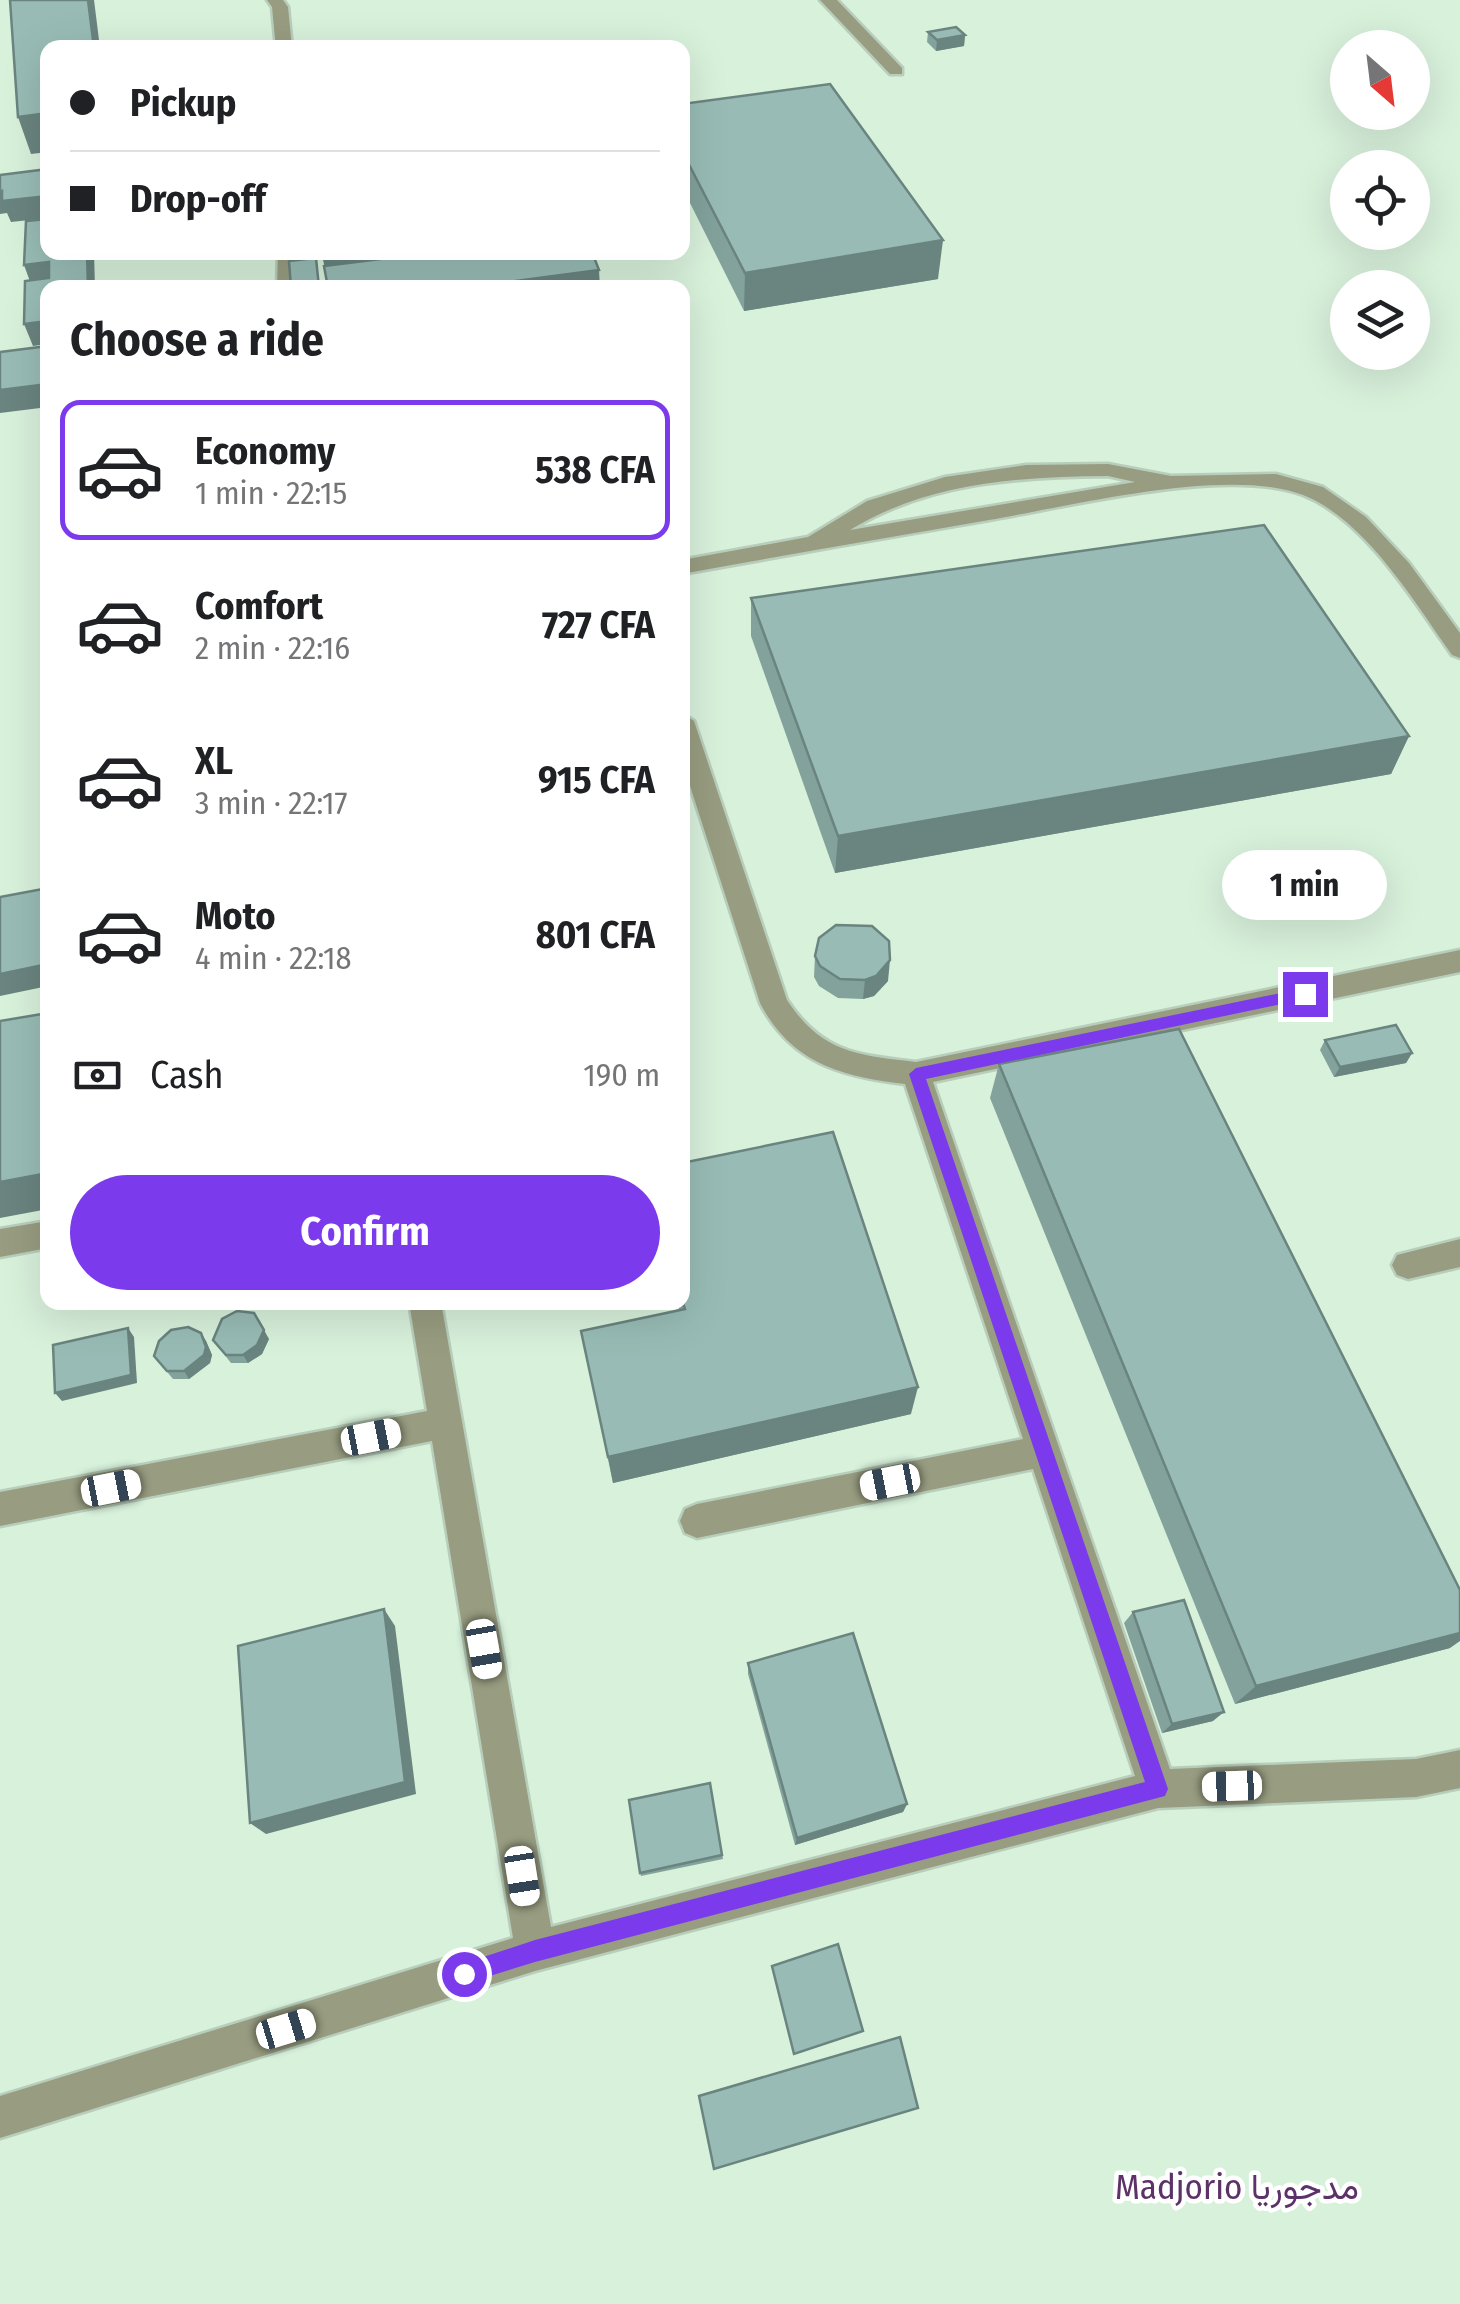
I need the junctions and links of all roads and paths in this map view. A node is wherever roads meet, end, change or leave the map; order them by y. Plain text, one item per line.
1 (275, 0) edge
2 (828, 0) edge
3 (283, 40) edge
4 (896, 71) dead end
5 (1170, 482) junction
6 (814, 544) junction
7 (690, 566) edge
8 (1460, 650) edge
9 (690, 746) edge
10 (1460, 961) edge
11 (916, 1074) junction
12 (40, 1236) edge
13 (0, 1244) edge
14 (1460, 1253) edge
15 (1408, 1265) dead end
16 (426, 1310) edge
17 (445, 1423) junction
18 (1044, 1451) junction
19 (0, 1509) edge
20 (697, 1521) dead end
21 (1460, 1769) edge
22 (1158, 1789) junction
23 (535, 1951) junction
24 (0, 2117) edge

1 - 3 lane
2 - 4 lane
5 - 6 lane
5 - 6 lane
5 - 8 lane
6 - 7 lane
9 - 11 lane
10 - 11 lane
11 - 18 lane
12 - 13 lane
14 - 15 lane
16 - 17 lane
17 - 19 lane
17 - 23 lane
18 - 20 lane
18 - 22 lane
21 - 22 lane
22 - 23 lane
23 - 24 lane

